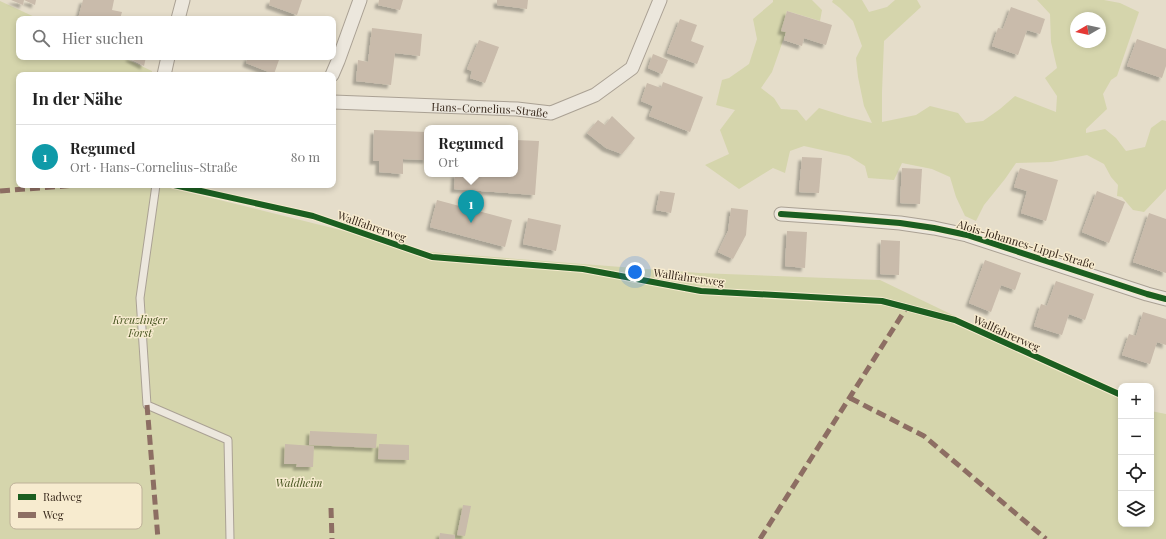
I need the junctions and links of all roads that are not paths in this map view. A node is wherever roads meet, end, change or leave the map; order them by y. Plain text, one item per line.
1 (183, 0) edge
2 (360, 0) edge
3 (660, 0) edge
4 (179, 16) edge
5 (167, 60) edge
6 (165, 72) edge
7 (333, 72) edge
8 (336, 102) edge
9 (156, 188) edge
10 (781, 214) dead end
11 (1166, 298) edge
12 (230, 539) edge

1 - 4 street
2 - 7 street
3 - 8 street, Hans-Cornelius-Straße
5 - 6 street
9 - 12 lane
10 - 11 street, Alois-Johannes-Lippl-Straße

